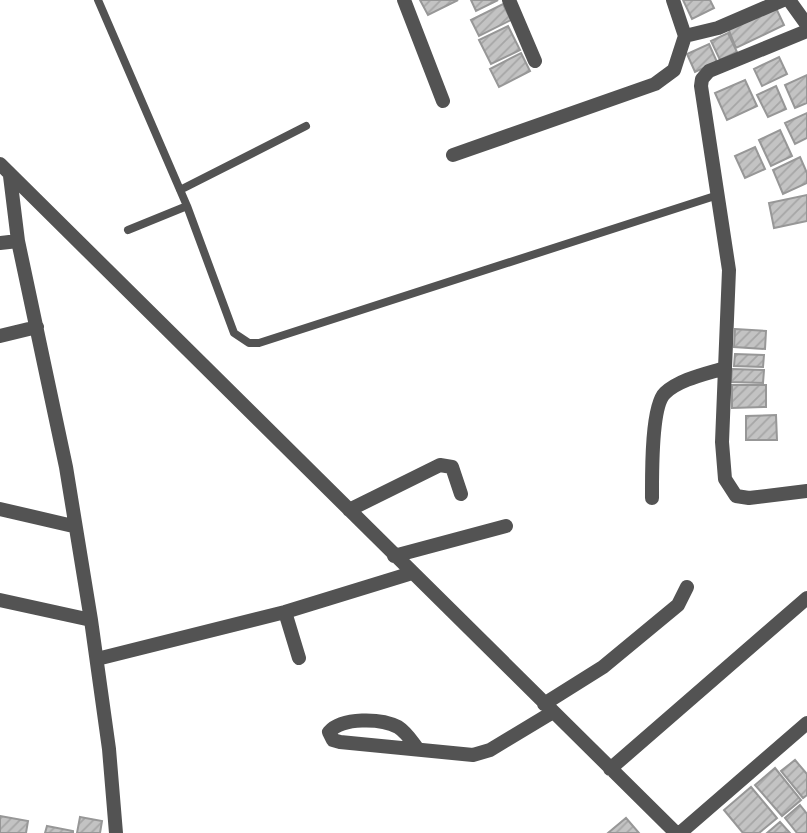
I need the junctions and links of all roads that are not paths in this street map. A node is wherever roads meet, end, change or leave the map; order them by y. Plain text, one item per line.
1 (98, 0) edge
2 (404, 0) edge
3 (509, 0) edge
4 (673, 0) edge
5 (783, 0) edge
6 (789, 0) edge
7 (807, 25) edge
8 (807, 31) edge
9 (685, 36) junction
10 (535, 61) dead end
11 (443, 101) dead end
12 (306, 126) dead end
13 (453, 155) dead end
14 (5, 170) edge
15 (180, 190) junction
16 (5, 195) edge
17 (718, 195) junction
18 (187, 206) junction
19 (128, 230) dead end
20 (18, 241) junction
21 (0, 243) edge
22 (37, 327) junction
23 (0, 336) edge
24 (725, 368) junction
25 (807, 491) edge
26 (461, 494) dead end
27 (652, 498) dead end
28 (0, 509) edge
29 (349, 510) junction
30 (74, 526) junction
31 (506, 526) dead end
32 (394, 556) junction
33 (412, 573) junction
34 (687, 587) dead end
35 (807, 597) edge
36 (0, 600) edge
37 (285, 612) junction
38 (91, 620) junction
39 (299, 658) dead end
40 (97, 659) junction
41 (549, 708) junction
42 (807, 723) edge
43 (417, 748) junction
44 (610, 769) junction
45 (116, 833) edge
46 (678, 833) edge

1 - 15 lane
2 - 11 street
3 - 10 street
4 - 9 street
5 - 9 street
6 - 7 street
8 - 17 street
9 - 13 street
12 - 15 lane
14 - 16 street
14 - 29 street
15 - 18 lane
16 - 20 street
17 - 18 lane
17 - 24 street
18 - 19 lane
20 - 21 street
20 - 22 street
22 - 23 street
22 - 30 street
24 - 25 street
24 - 27 street
26 - 29 street
28 - 30 street
29 - 32 street
30 - 38 street
31 - 32 street
32 - 33 street
33 - 37 street
33 - 41 street
34 - 41 street
35 - 44 street
36 - 38 street
37 - 39 street
37 - 40 street
38 - 40 street
40 - 45 street
41 - 43 street
41 - 44 street
42 - 46 street
43 - 43 street
44 - 46 street

